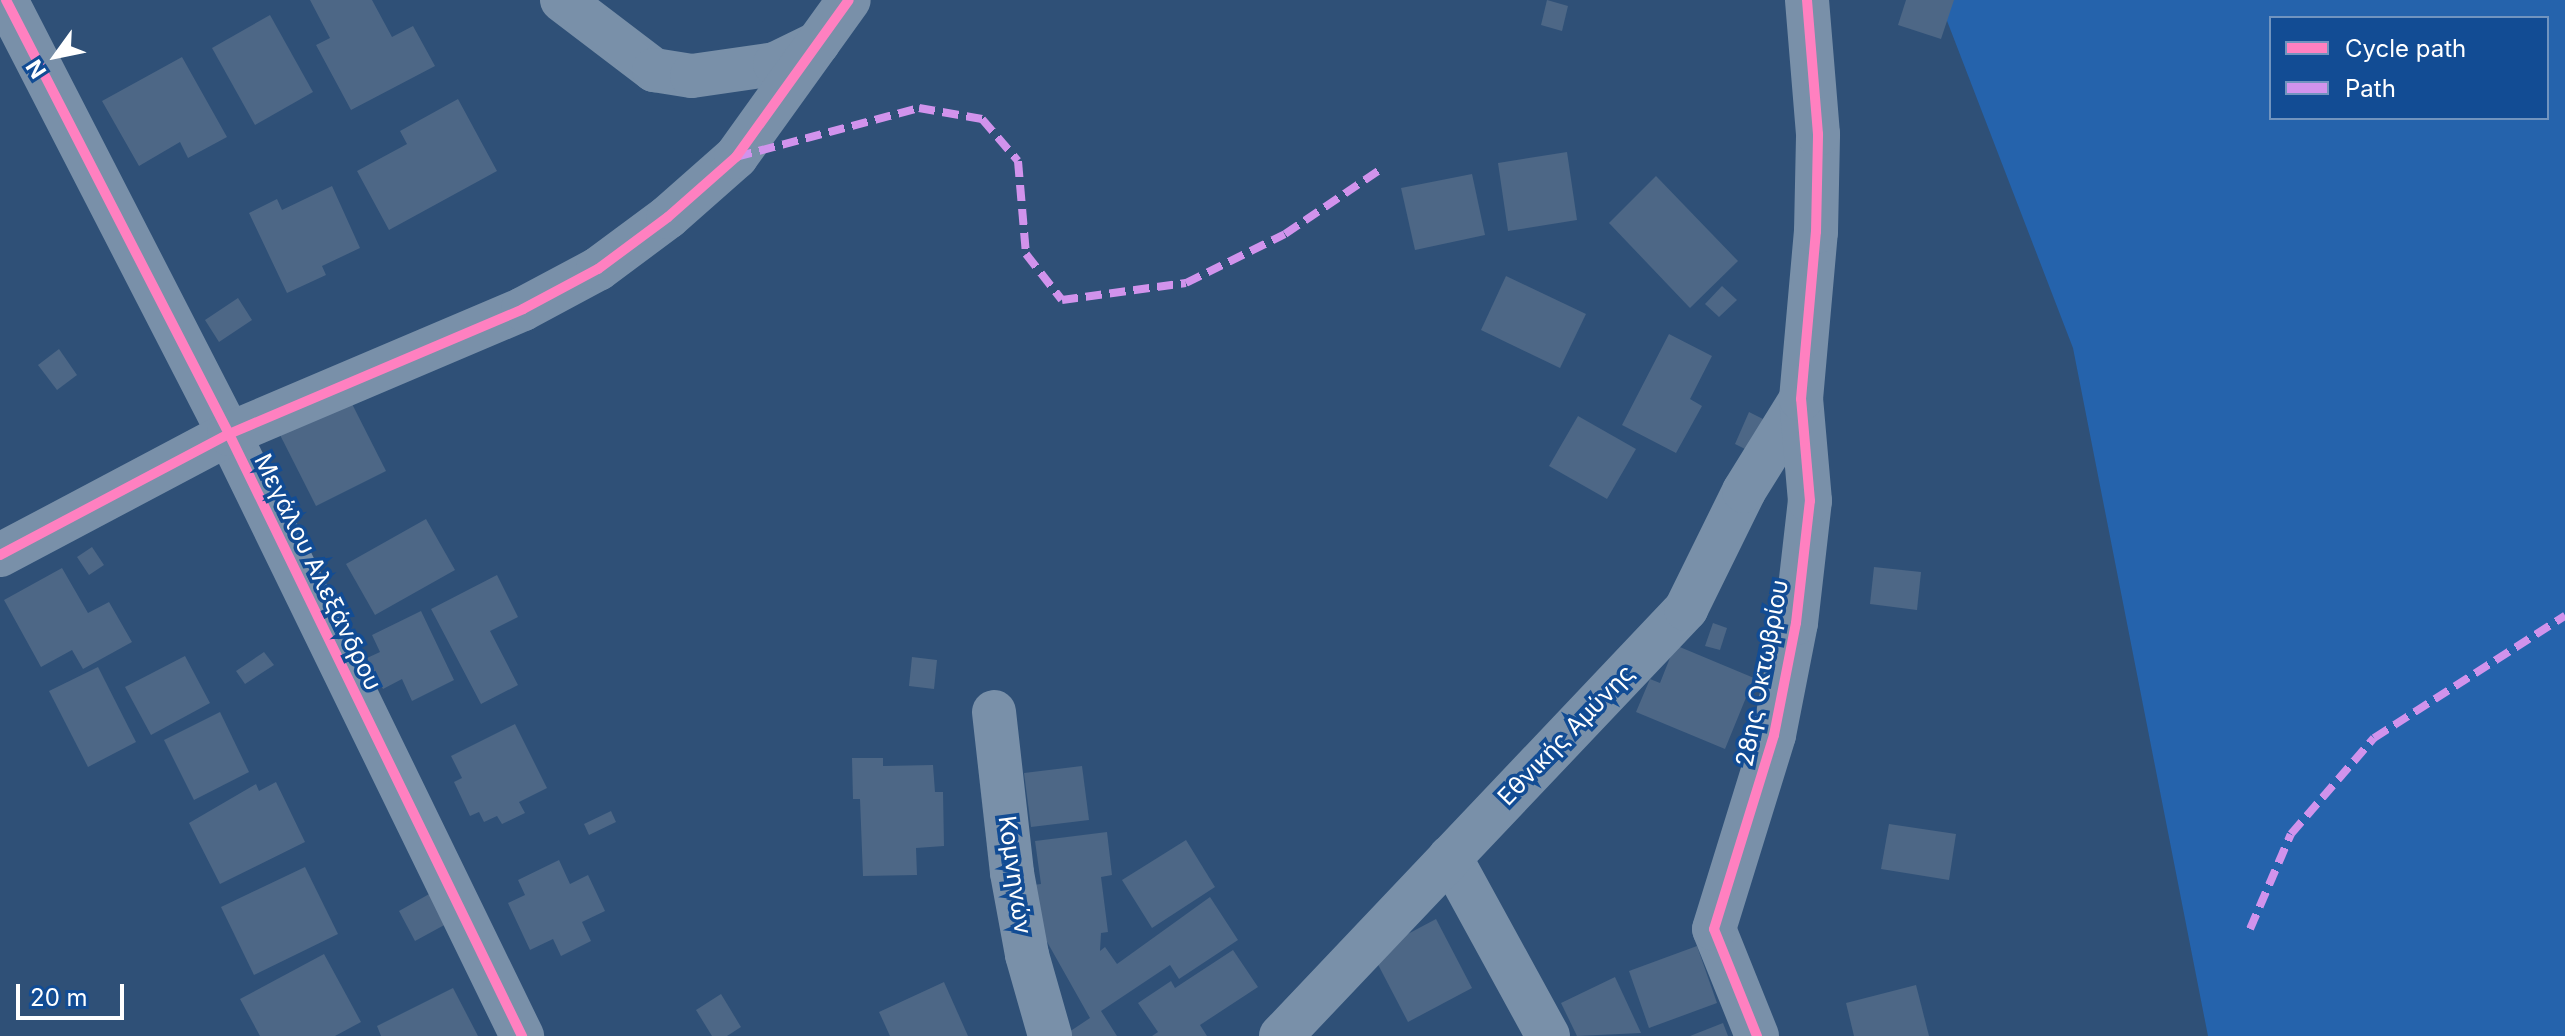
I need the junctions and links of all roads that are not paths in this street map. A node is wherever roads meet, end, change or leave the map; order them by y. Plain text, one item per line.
1 (6, 0) edge
2 (562, 0) edge
3 (849, 0) edge
4 (1807, 0) edge
5 (820, 42) junction
6 (1801, 399) junction
7 (229, 434) junction
8 (0, 555) edge
9 (994, 712) dead end
10 (1450, 857) junction
11 (522, 1036) edge
12 (1050, 1036) edge
13 (1281, 1036) edge
14 (1548, 1036) edge
15 (1757, 1036) edge

1 - 7 street, Μεγάλου Αλεξάνδρου
2 - 5 street
3 - 5 street
4 - 6 street, 28ης Οκτωβρίου
5 - 7 street
6 - 10 street, Εθνικής Αμύνης
6 - 15 street, 28ης Οκτωβρίου
7 - 8 street
7 - 11 street, Μεγάλου Αλεξάνδρου
9 - 12 street, Κομνηνών
10 - 13 street, Εθνικής Αμύνης
10 - 14 street

